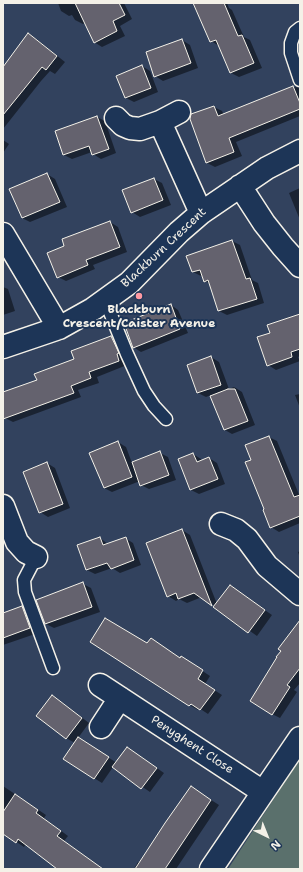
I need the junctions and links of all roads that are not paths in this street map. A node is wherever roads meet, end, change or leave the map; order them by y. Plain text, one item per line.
1 (300, 28) edge
2 (300, 80) edge
3 (179, 112) dead end
4 (116, 118) dead end
5 (160, 122) junction
6 (300, 151) edge
7 (240, 186) junction
8 (200, 213) junction
9 (3, 234) edge
10 (300, 266) edge
11 (105, 300) junction
12 (58, 328) junction
13 (3, 347) edge
14 (166, 419) dead end
15 (3, 506) edge
16 (221, 524) dead end
17 (36, 557) joint
18 (300, 594) edge
19 (53, 668) dead end
20 (100, 685) dead end
21 (120, 698) junction
22 (101, 727) dead end
23 (300, 738) edge
24 (263, 792) junction
25 (211, 869) edge

1 - 2 lane
3 - 5 street
4 - 5 street
5 - 8 street
6 - 7 street, Blackburn Crescent
7 - 8 street, Blackburn Crescent
7 - 10 street
8 - 11 street, Blackburn Crescent
9 - 12 street
11 - 12 street, Blackburn Crescent
11 - 14 lane
12 - 13 street, Blackburn Crescent
15 - 17 street
16 - 18 street
17 - 19 lane
20 - 21 street, Penyghent Close
21 - 22 street
21 - 24 street, Penyghent Close
23 - 24 street
24 - 25 street

